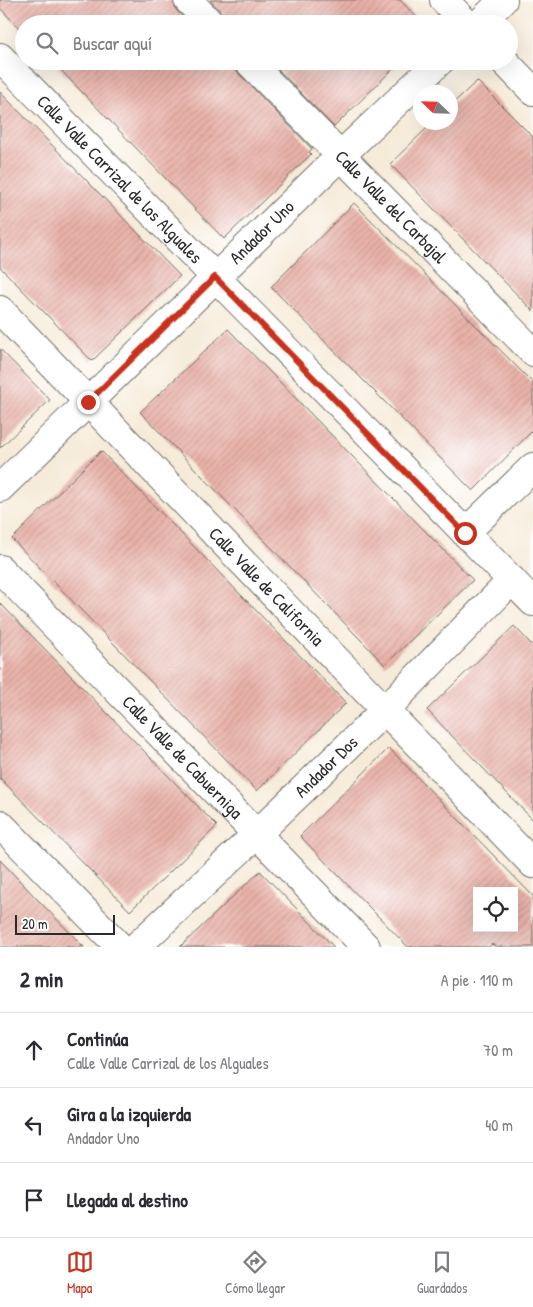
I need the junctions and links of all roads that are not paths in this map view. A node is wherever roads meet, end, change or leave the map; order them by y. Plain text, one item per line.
1 (188, 0) edge
2 (444, 0) edge
3 (503, 0) edge
4 (202, 15) edge
5 (458, 15) edge
6 (488, 15) edge
7 (0, 57) edge
8 (257, 70) edge
9 (431, 70) edge
10 (513, 70) edge
11 (533, 91) edge
12 (340, 156) junction
13 (215, 277) junction
14 (0, 310) edge
15 (533, 352) edge
16 (88, 402) junction
17 (533, 467) edge
18 (0, 488) edge
19 (465, 533) junction
20 (0, 569) edge
21 (512, 580) junction
22 (533, 602) edge
23 (385, 710) junction
24 (0, 824) edge
25 (257, 834) junction
26 (533, 864) edge
27 (120, 947) edge
28 (136, 947) edge
29 (366, 947) edge

1 - 4 street
2 - 5 street
3 - 6 street
7 - 13 street, Calle Valle Carrizal de los Alguales
8 - 12 street, Calle Valle del Carbajal
9 - 12 street, Andador Uno
10 - 11 street
12 - 13 street, Andador Uno
12 - 15 street, Calle Valle del Carbajal
13 - 16 street, Andador Uno
13 - 19 street, Calle Valle Carrizal de los Alguales
14 - 16 street, Calle Valle de California
16 - 18 street, Andador Uno
16 - 23 street, Calle Valle de California
17 - 19 street
19 - 21 street, Calle Valle Carrizal de los Alguales
20 - 25 street, Calle Valle de Cabuerniga
21 - 22 street, Calle Valle Carrizal de los Alguales
21 - 23 street, Andador Dos
23 - 25 street, Andador Dos
23 - 26 street, Calle Valle de California
24 - 27 street
25 - 28 street, Andador Dos
25 - 29 street, Calle Valle de Cabuerniga

